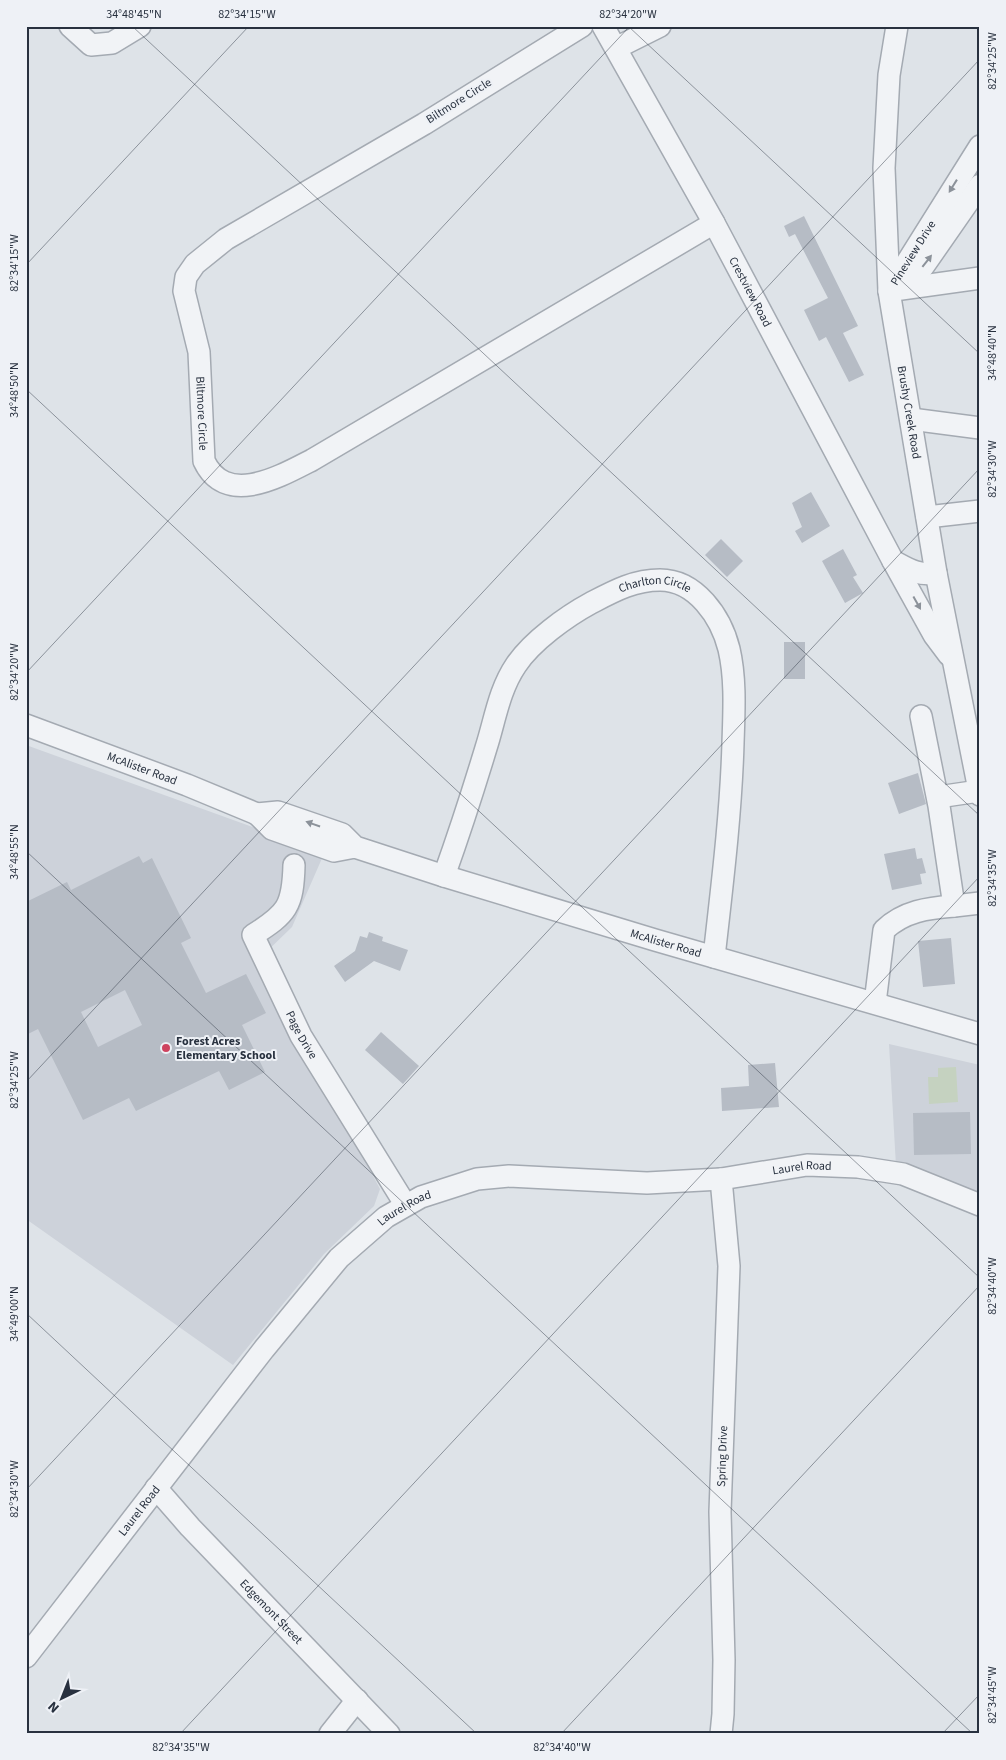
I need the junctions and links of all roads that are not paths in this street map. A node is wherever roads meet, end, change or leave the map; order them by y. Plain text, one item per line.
1 (70, 26) edge
2 (140, 26) edge
3 (582, 26) edge
4 (603, 26) edge
5 (660, 26) edge
6 (897, 26) edge
7 (616, 48) junction
8 (980, 146) edge
9 (980, 185) edge
10 (714, 224) junction
11 (980, 278) edge
12 (889, 291) junction
13 (911, 419) junction
14 (980, 428) edge
15 (980, 511) edge
16 (927, 517) junction
17 (893, 560) junction
18 (936, 573) junction
19 (952, 660) junction
20 (921, 716) dead end
21 (26, 725) edge
22 (979, 791) edge
23 (980, 795) edge
24 (938, 797) junction
25 (257, 814) junction
26 (282, 832) junction
27 (317, 844) junction
28 (355, 846) junction
29 (294, 865) junction
30 (444, 876) junction
31 (980, 903) edge
32 (954, 906) junction
33 (714, 958) junction
34 (875, 1003) junction
35 (980, 1034) edge
36 (721, 1179) junction
37 (405, 1204) junction
38 (980, 1205) edge
39 (156, 1488) junction
40 (26, 1657) edge
41 (357, 1700) junction
42 (330, 1734) edge
43 (389, 1734) edge
44 (720, 1734) edge

1 - 2 street
3 - 10 street, Biltmore Circle
4 - 7 street, Crestview Road
5 - 7 street
6 - 12 street, Brushy Creek Road
7 - 10 street, Crestview Road
8 -> 12 street, Pineview Drive
12 -> 9 street, Pineview Drive
10 - 17 street, Crestview Road
11 - 12 street
12 - 13 street, Brushy Creek Road
13 - 14 street
13 - 16 street, Brushy Creek Road
15 - 16 street
16 - 18 street, Brushy Creek Road
17 - 18 street
17 -> 19 street, Crestview Road
18 - 19 street, Brushy Creek Road
19 - 22 street, Brushy Creek Road
20 - 24 street
21 - 25 street, McAlister Road
22 - 23 street, Brushy Creek Road
22 - 24 street
24 - 32 street
25 - 26 street, McAlister Road
28 -> 25 street, McAlister Road
26 - 27 street, McAlister Road
26 - 29 street, Page Drive
27 - 28 street, McAlister Road
27 - 29 street
28 - 30 street, McAlister Road
29 - 37 street, Page Drive
30 - 33 street, McAlister Road
30 - 33 street, Charlton Circle
31 - 32 street
32 - 34 street
33 - 34 street, McAlister Road
34 - 35 street, McAlister Road
36 - 37 street, Laurel Road
36 - 38 street, Laurel Road
36 - 44 street, Spring Drive
37 - 39 street, Laurel Road
39 - 40 street, Laurel Road
39 - 41 street, Edgemont Street
41 - 42 street
41 - 43 street, Edgemont Street

